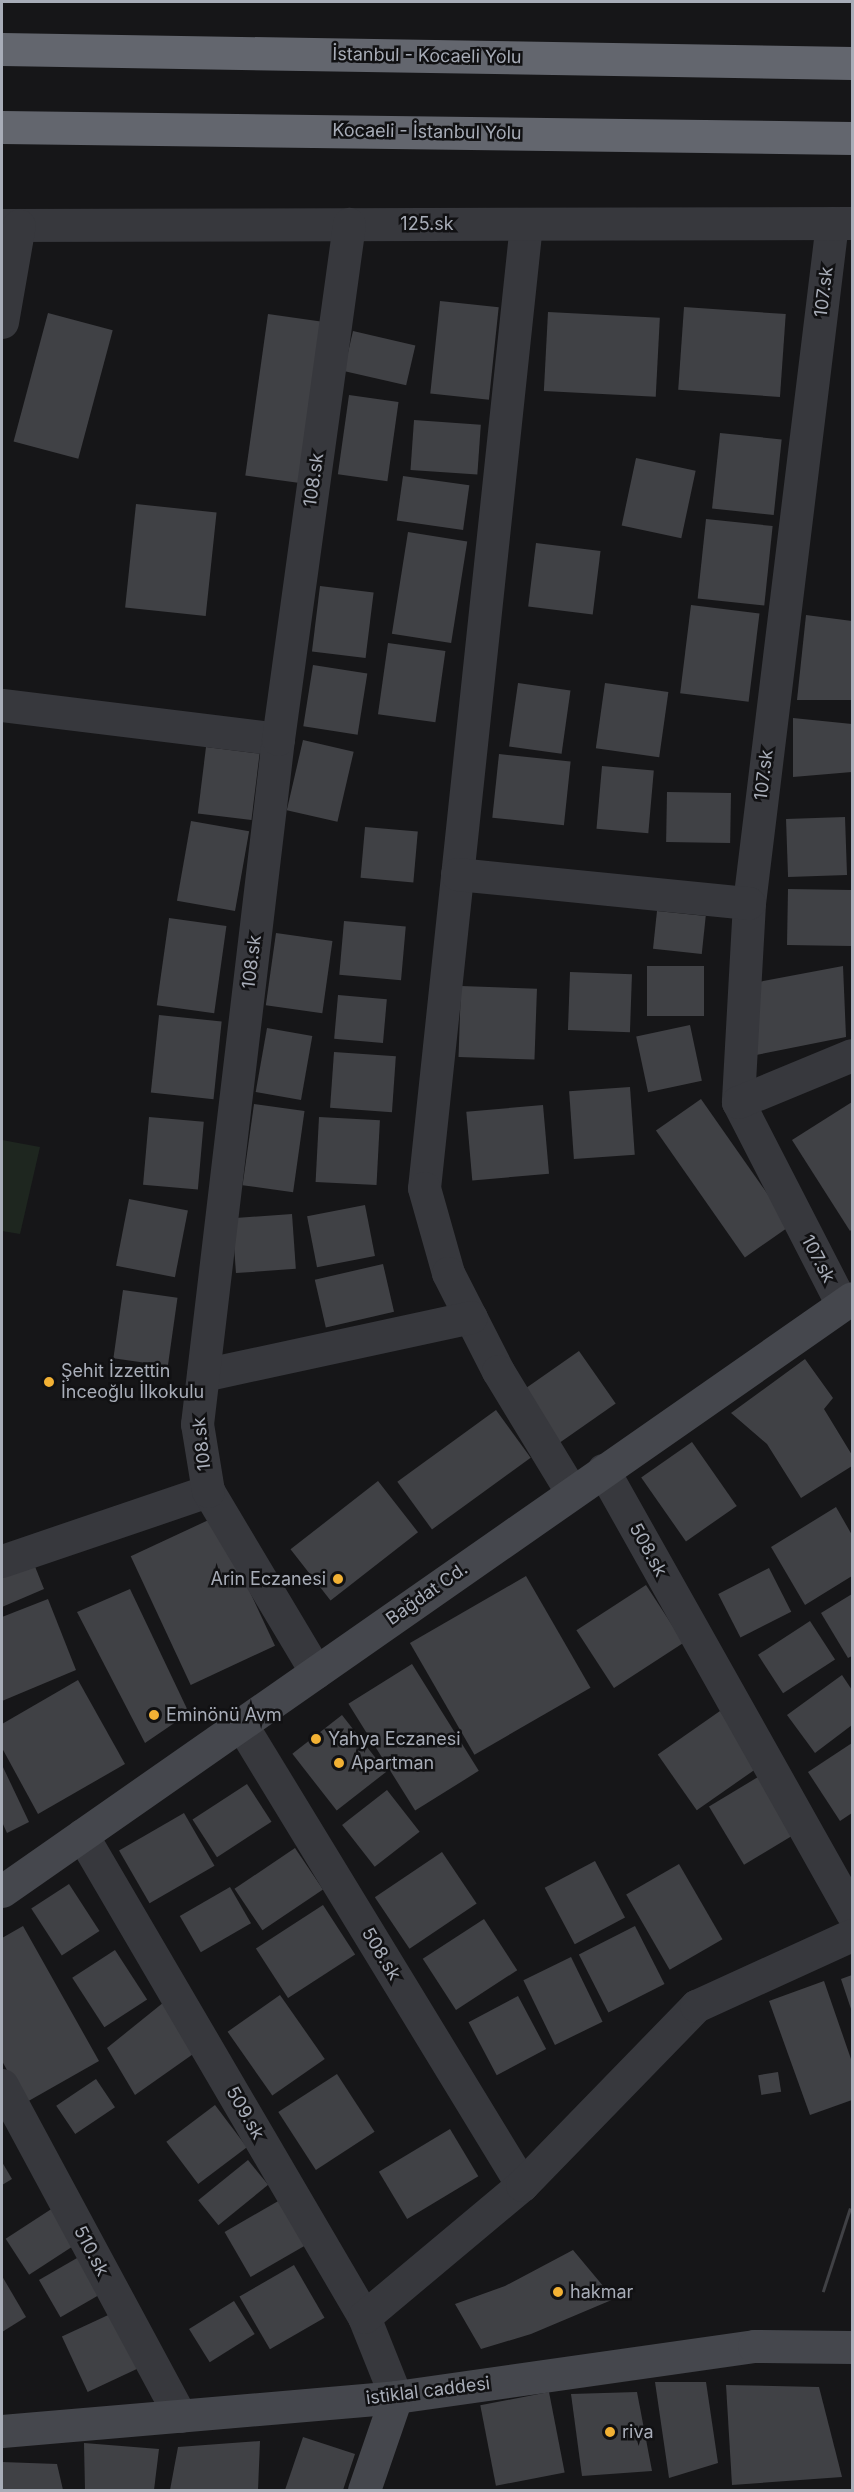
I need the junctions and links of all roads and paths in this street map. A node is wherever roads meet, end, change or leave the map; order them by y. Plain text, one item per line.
1 (2, 49) edge
2 (852, 63) edge
3 (2, 127) edge
4 (852, 138) edge
5 (842, 223) edge
6 (349, 224) junction
7 (526, 224) junction
8 (10, 225) edge
9 (2, 322) edge
10 (2, 705) edge
11 (278, 739) junction
12 (457, 874) junction
13 (748, 903) junction
14 (852, 1055) edge
15 (738, 1102) junction
16 (849, 1309) edge
17 (471, 1317) junction
18 (203, 1375) junction
19 (603, 1470) junction
20 (208, 1491) junction
21 (571, 1491) junction
22 (2, 1561) edge
23 (316, 1672) junction
24 (241, 1724) junction
25 (82, 1835) junction
26 (3, 1886) edge
27 (852, 1913) edge
28 (852, 1935) edge
29 (2, 2085) edge
30 (522, 2185) junction
31 (364, 2317) junction
32 (852, 2347) edge
33 (396, 2397) junction
34 (180, 2416) junction
35 (2, 2431) edge
36 (364, 2490) edge

1 - 2 highway, İstanbul - Kocaeli Yolu
3 - 4 highway, Kocaeli - İstanbul Yolu
5 - 7 street, 125.sk
5 - 13 street, 107.sk
6 - 7 street, 125.sk
6 - 8 street, 125.sk
6 - 11 street, 108.sk
7 - 12 street
8 - 9 street
10 - 11 street
11 - 18 street, 108.sk
12 - 13 street
12 - 17 street
13 - 15 street, 107.sk
14 - 15 street
15 - 16 street, 107.sk
16 - 19 main road, Bağdat Cd.
17 - 18 street
17 - 21 street
18 - 20 street, 108.sk
19 - 21 main road, Bağdat Cd.
19 - 27 street, 508.sk
20 - 22 street
20 - 23 street, 108.sk
21 - 23 main road, Bağdat Cd.
23 - 24 main road, Bağdat Cd.
24 - 25 main road, Bağdat Cd.
24 - 30 street, 508.sk
25 - 26 main road, Bağdat Cd.
25 - 31 street, 509.sk
28 - 30 street
29 - 34 street, 510.sk
30 - 31 street
31 - 33 street, 509.sk
32 - 33 main road, istiklal caddesi
33 - 34 main road, istiklal caddesi
33 - 36 main road
34 - 35 main road, istiklal caddesi

